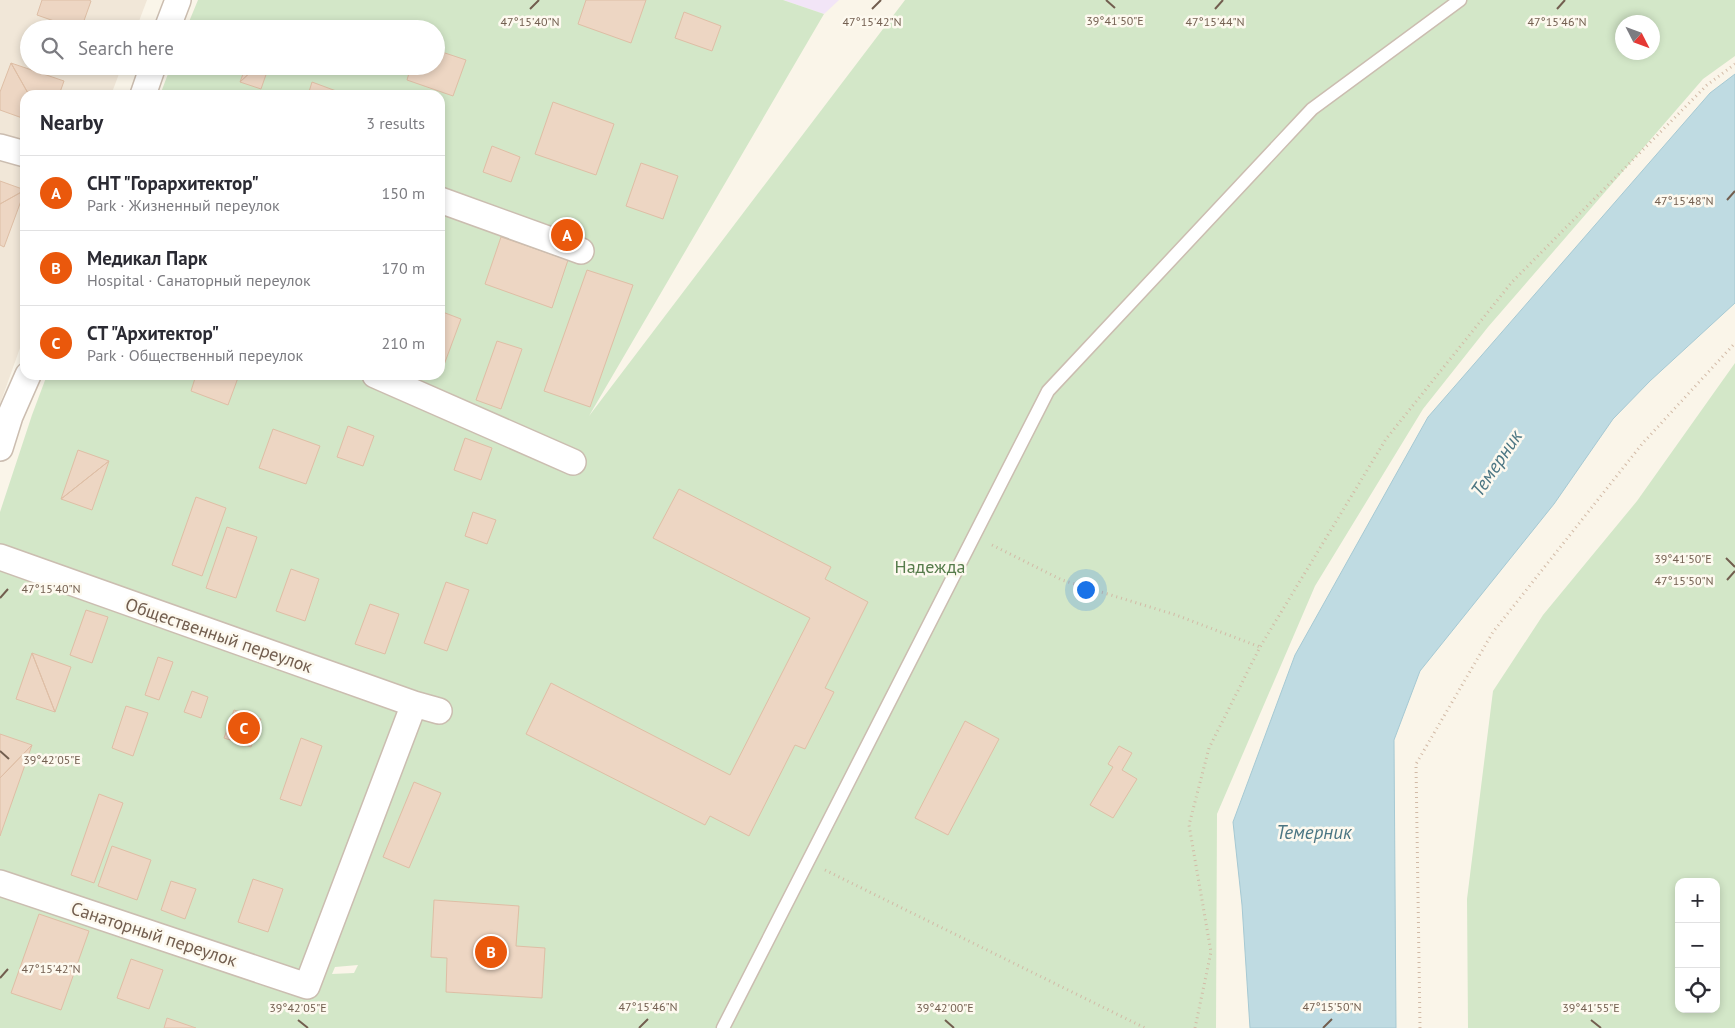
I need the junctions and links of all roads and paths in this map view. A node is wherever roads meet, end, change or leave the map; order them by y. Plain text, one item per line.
1 (178, 0) edge
2 (1460, 0) edge
3 (170, 20) edge
4 (1735, 64) edge
5 (150, 75) edge
6 (146, 90) edge
7 (0, 147) edge
8 (20, 153) edge
9 (445, 202) edge
10 (580, 251) dead end
11 (1735, 342) edge
12 (26, 380) edge
13 (386, 380) edge
14 (0, 448) edge
15 (573, 462) dead end
16 (974, 536) junction
17 (0, 557) edge
18 (1260, 646) junction
19 (414, 704) junction
20 (439, 711) dead end
21 (808, 862) junction
22 (0, 883) edge
23 (723, 1028) edge
24 (1145, 1028) edge
25 (1195, 1028) edge
26 (1420, 1028) edge

1 - 3 street
2 - 16 lane
4 - 18 path
5 - 6 street
7 - 8 street
9 - 10 street
11 - 26 path
12 - 14 street
13 - 15 street
16 - 18 path
16 - 21 lane
17 - 19 street, Общественный переулок
18 - 25 path
19 - 20 street, Общественный переулок
19 - 22 street, Санаторный переулок
21 - 23 lane
21 - 24 path

